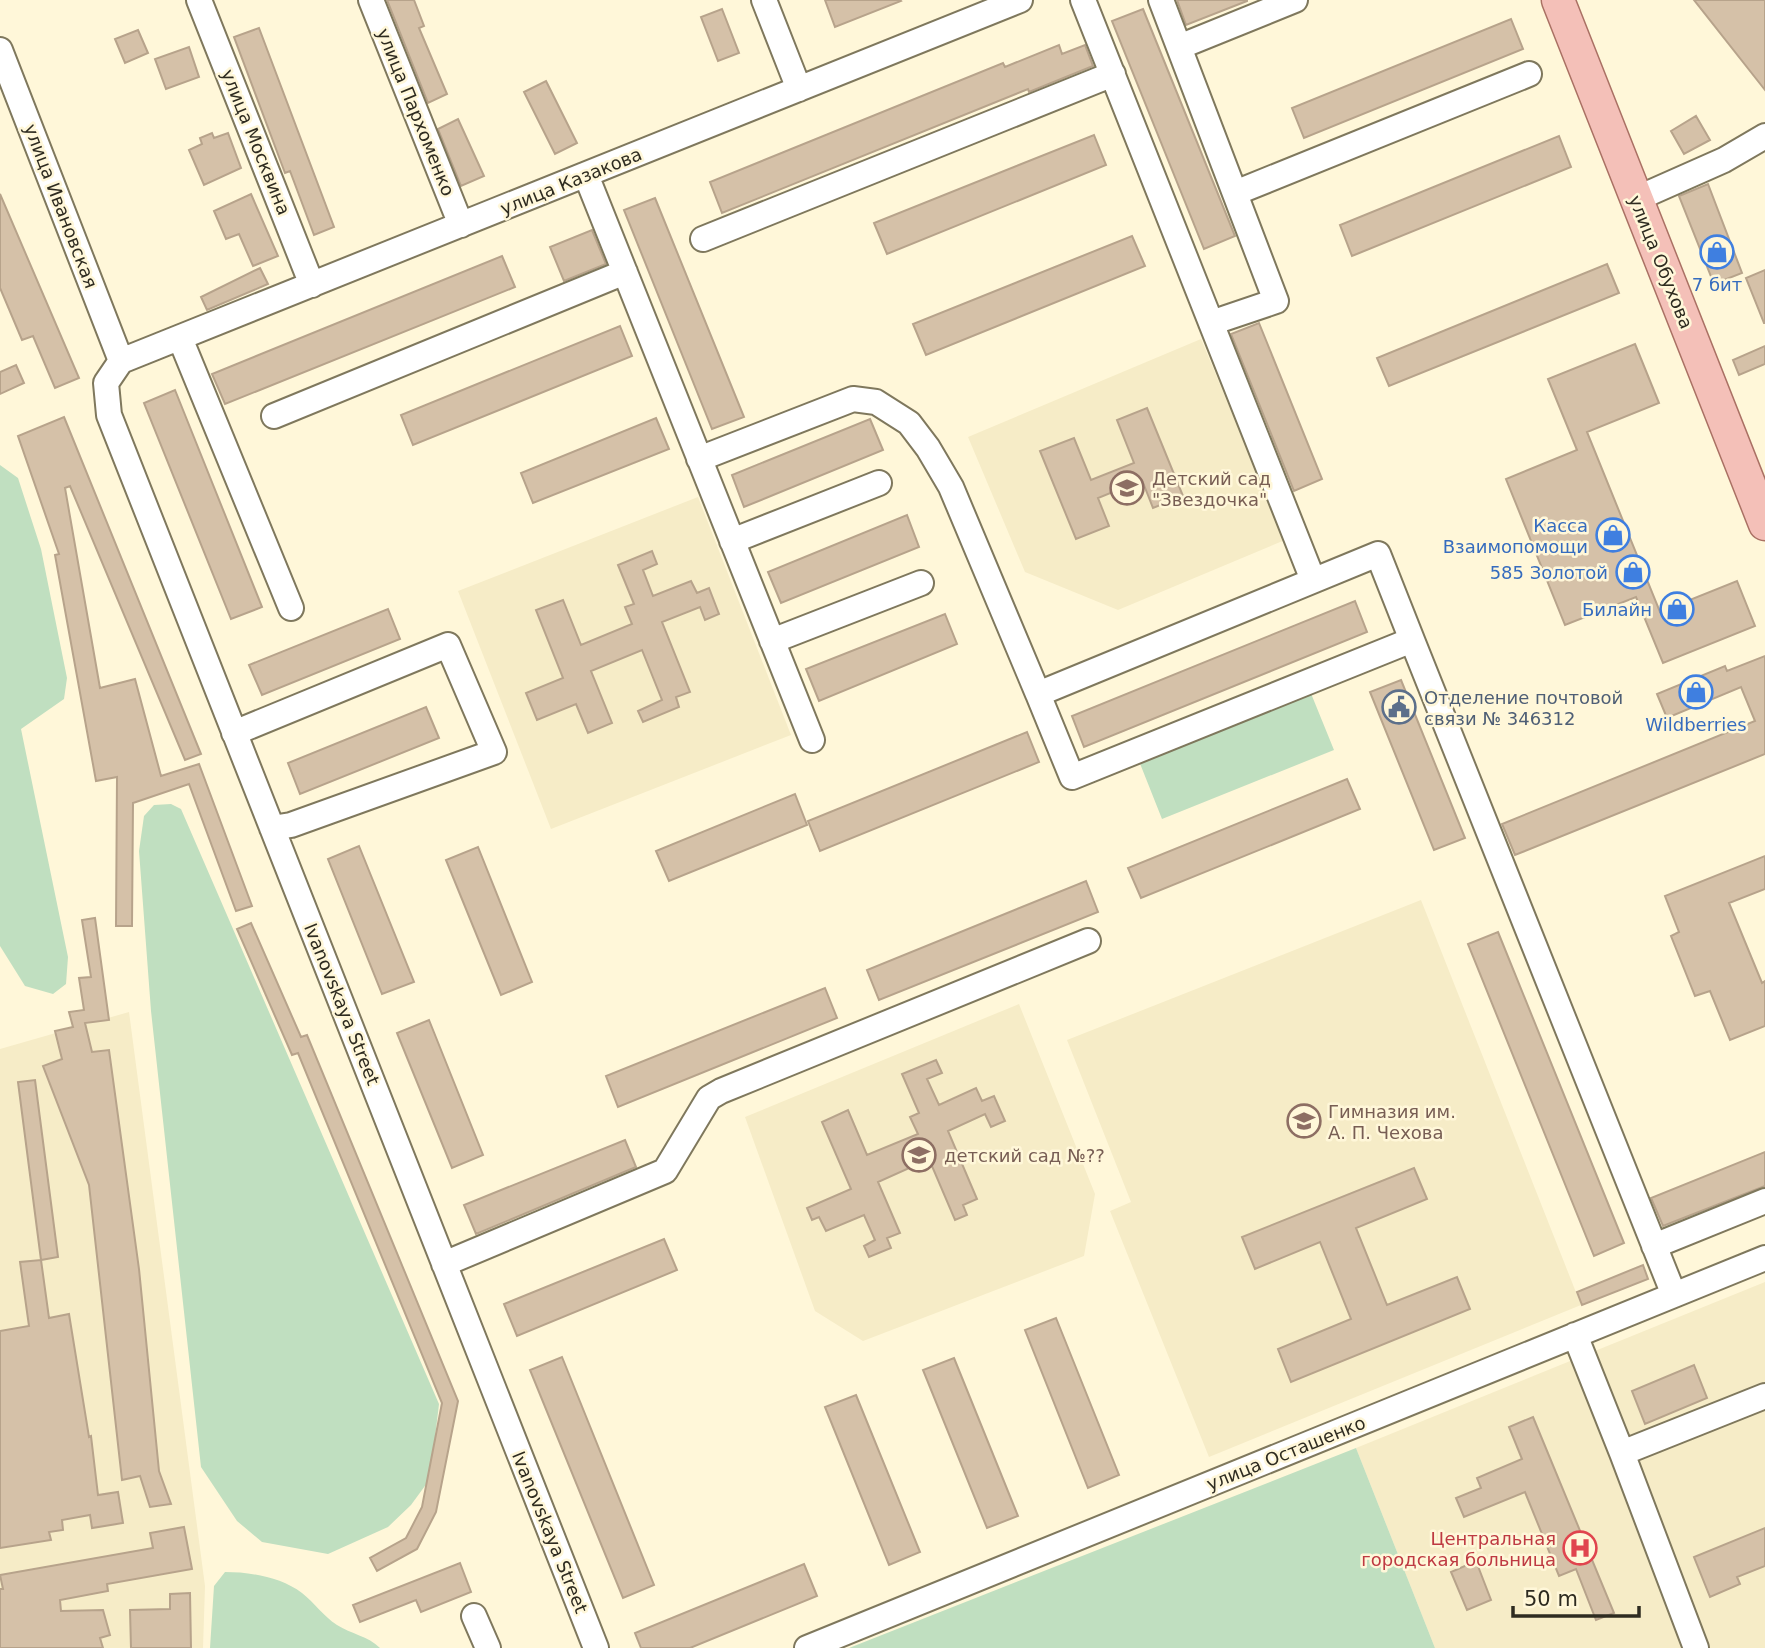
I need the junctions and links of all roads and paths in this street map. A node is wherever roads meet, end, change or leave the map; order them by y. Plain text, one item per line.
1 (199, 0) edge
2 (371, 0) edge
3 (764, 0) edge
4 (1020, 0) edge
5 (1083, 0) edge
6 (1161, 0) edge
7 (1296, 0) edge
8 (1558, 0) edge
9 (1179, 47) junction
10 (0, 50) edge
11 (1112, 74) junction
12 (1529, 74) dead end
13 (799, 89) junction
14 (1762, 144) edge
15 (586, 175) junction
16 (1235, 193) junction
17 (1636, 199) junction
18 (461, 225) junction
19 (703, 239) dead end
20 (625, 272) junction
21 (312, 285) junction
22 (1211, 323) junction
23 (180, 338) junction
24 (121, 361) junction
25 (274, 415) dead end
26 (699, 459) junction
27 (880, 483) dead end
28 (1765, 524) edge
29 (732, 541) junction
30 (1313, 580) junction
31 (921, 583) dead end
32 (290, 608) dead end
33 (1412, 640) junction
34 (772, 641) junction
35 (1038, 694) junction
36 (234, 733) junction
37 (812, 740) dead end
38 (272, 828) junction
39 (1088, 941) dead end
40 (1765, 1201) edge
41 (1654, 1246) junction
42 (1765, 1258) edge
43 (444, 1264) junction
44 (1674, 1295) junction
45 (1575, 1335) junction
46 (1765, 1396) edge
47 (1622, 1453) junction
48 (474, 1616) dead end
49 (488, 1648) edge
50 (596, 1648) edge
51 (807, 1648) edge
52 (1696, 1648) edge

1 - 21 street, улица Москвина
2 - 18 street, улица Пархоменко
3 - 13 street
4 - 13 street, улица Казакова
5 - 11 street
6 - 9 street
7 - 9 street
8 - 17 main road, улица Обухова
9 - 16 street
10 - 24 street, улица Ивановская
11 - 19 street
11 - 22 street
12 - 16 street
13 - 15 street, улица Казакова
14 - 17 street
15 - 18 street, улица Казакова
15 - 20 street
16 - 22 street
17 - 28 main road, улица Обухова
18 - 21 street, улица Казакова
20 - 25 street
20 - 26 street
21 - 23 street, улица Казакова
22 - 30 street
23 - 24 street, улица Казакова
23 - 32 street
24 - 36 street, Ivanovskaya Street
26 - 29 street
26 - 35 street
27 - 29 street
29 - 34 street
30 - 33 street
30 - 35 street
31 - 34 street
33 - 35 street
33 - 41 street
34 - 37 street
36 - 38 street, Ivanovskaya Street
36 - 38 street
38 - 43 street, Ivanovskaya Street
39 - 43 street
40 - 41 street
41 - 44 street
42 - 44 street, улица Осташенко
43 - 50 street, Ivanovskaya Street
44 - 45 street, улица Осташенко
45 - 47 street
45 - 51 street, улица Осташенко
46 - 47 street
47 - 52 street
48 - 49 street

